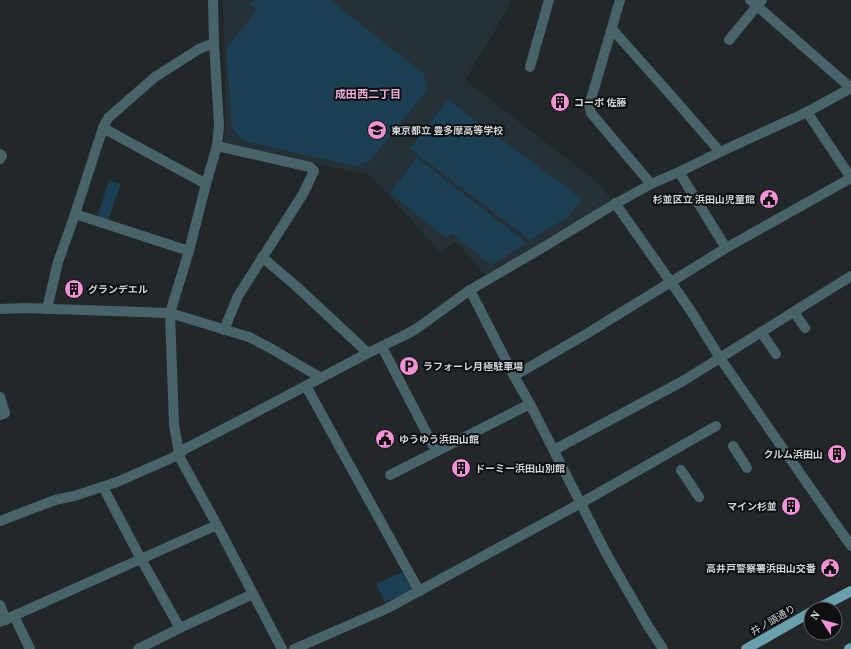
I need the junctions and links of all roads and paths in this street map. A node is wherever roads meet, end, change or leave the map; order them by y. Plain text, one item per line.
1 (214, 0) edge
2 (550, 0) edge
3 (620, 0) edge
4 (757, 2) edge
5 (612, 29) junction
6 (729, 40) dead end
7 (214, 43) junction
8 (530, 67) dead end
9 (851, 88) edge
10 (807, 112) junction
11 (103, 128) junction
12 (217, 146) junction
13 (720, 152) junction
14 (0, 154) edge
15 (0, 159) edge
16 (679, 172) junction
17 (851, 178) edge
18 (206, 184) junction
19 (651, 184) junction
20 (616, 203) junction
21 (75, 214) junction
22 (726, 248) junction
23 (189, 251) junction
24 (262, 257) junction
25 (851, 276) edge
26 (671, 282) junction
27 (470, 290) junction
28 (0, 309) edge
29 (47, 309) junction
30 (794, 312) junction
31 (170, 313) junction
32 (805, 328) dead end
33 (224, 330) junction
34 (761, 332) junction
35 (382, 347) junction
36 (368, 353) junction
37 (776, 354) dead end
38 (720, 358) junction
39 (514, 376) junction
40 (321, 378) junction
41 (306, 386) junction
42 (0, 397) edge
43 (530, 404) junction
44 (0, 414) edge
45 (716, 426) dead end
46 (733, 446) dead end
47 (554, 450) junction
48 (436, 451) junction
49 (179, 453) junction
50 (747, 468) dead end
51 (681, 470) dead end
52 (390, 475) dead end
53 (103, 486) junction
54 (699, 497) dead end
55 (581, 503) junction
56 (0, 521) edge
57 (217, 525) junction
58 (851, 546) edge
59 (141, 559) junction
60 (419, 591) junction
61 (851, 591) edge
62 (253, 594) junction
63 (832, 601) edge
64 (0, 605) edge
65 (803, 617) edge
66 (7, 620) edge
67 (180, 628) junction
68 (30, 649) edge
69 (138, 649) edge
70 (282, 649) edge
71 (294, 649) edge
72 (664, 649) edge
73 (746, 649) edge

1 - 7 street
2 - 8 street
3 - 5 street
4 - 6 street
4 - 9 street
5 - 13 street
5 - 19 street
7 - 11 street
7 - 12 street
9 - 10 street
10 - 13 street
10 - 17 street
11 - 18 street
11 - 21 street
12 - 18 street
12 - 24 street
13 - 16 street
14 - 15 street
16 - 19 street
16 - 22 street
17 - 22 street
18 - 23 street
19 - 20 street
20 - 26 street
20 - 27 street
21 - 23 street
21 - 29 street
22 - 26 street
23 - 31 street
24 - 33 street
24 - 36 street
25 - 30 street
26 - 38 street
26 - 39 street
27 - 35 street
27 - 39 street
28 - 29 street
29 - 31 street
30 - 32 street
30 - 34 street
31 - 33 street
31 - 49 street
33 - 40 street
34 - 37 street
34 - 38 street
35 - 36 street
35 - 48 street
36 - 40 street
38 - 47 street
38 - 58 street
39 - 43 street
40 - 41 street
41 - 49 street
41 - 60 street
42 - 44 street
43 - 47 street
43 - 48 street
45 - 55 street
46 - 50 street
47 - 55 street
48 - 52 street
49 - 53 street
49 - 57 street
51 - 54 street
53 - 56 street
53 - 59 street
55 - 60 street
55 - 72 street
57 - 59 street
57 - 62 street
59 - 66 street
59 - 67 street
60 - 71 street
61 - 63 main road
62 - 67 street
62 - 70 street
64 - 66 street
65 - 73 main road, 井ノ頭通り
66 - 68 street
67 - 69 street

